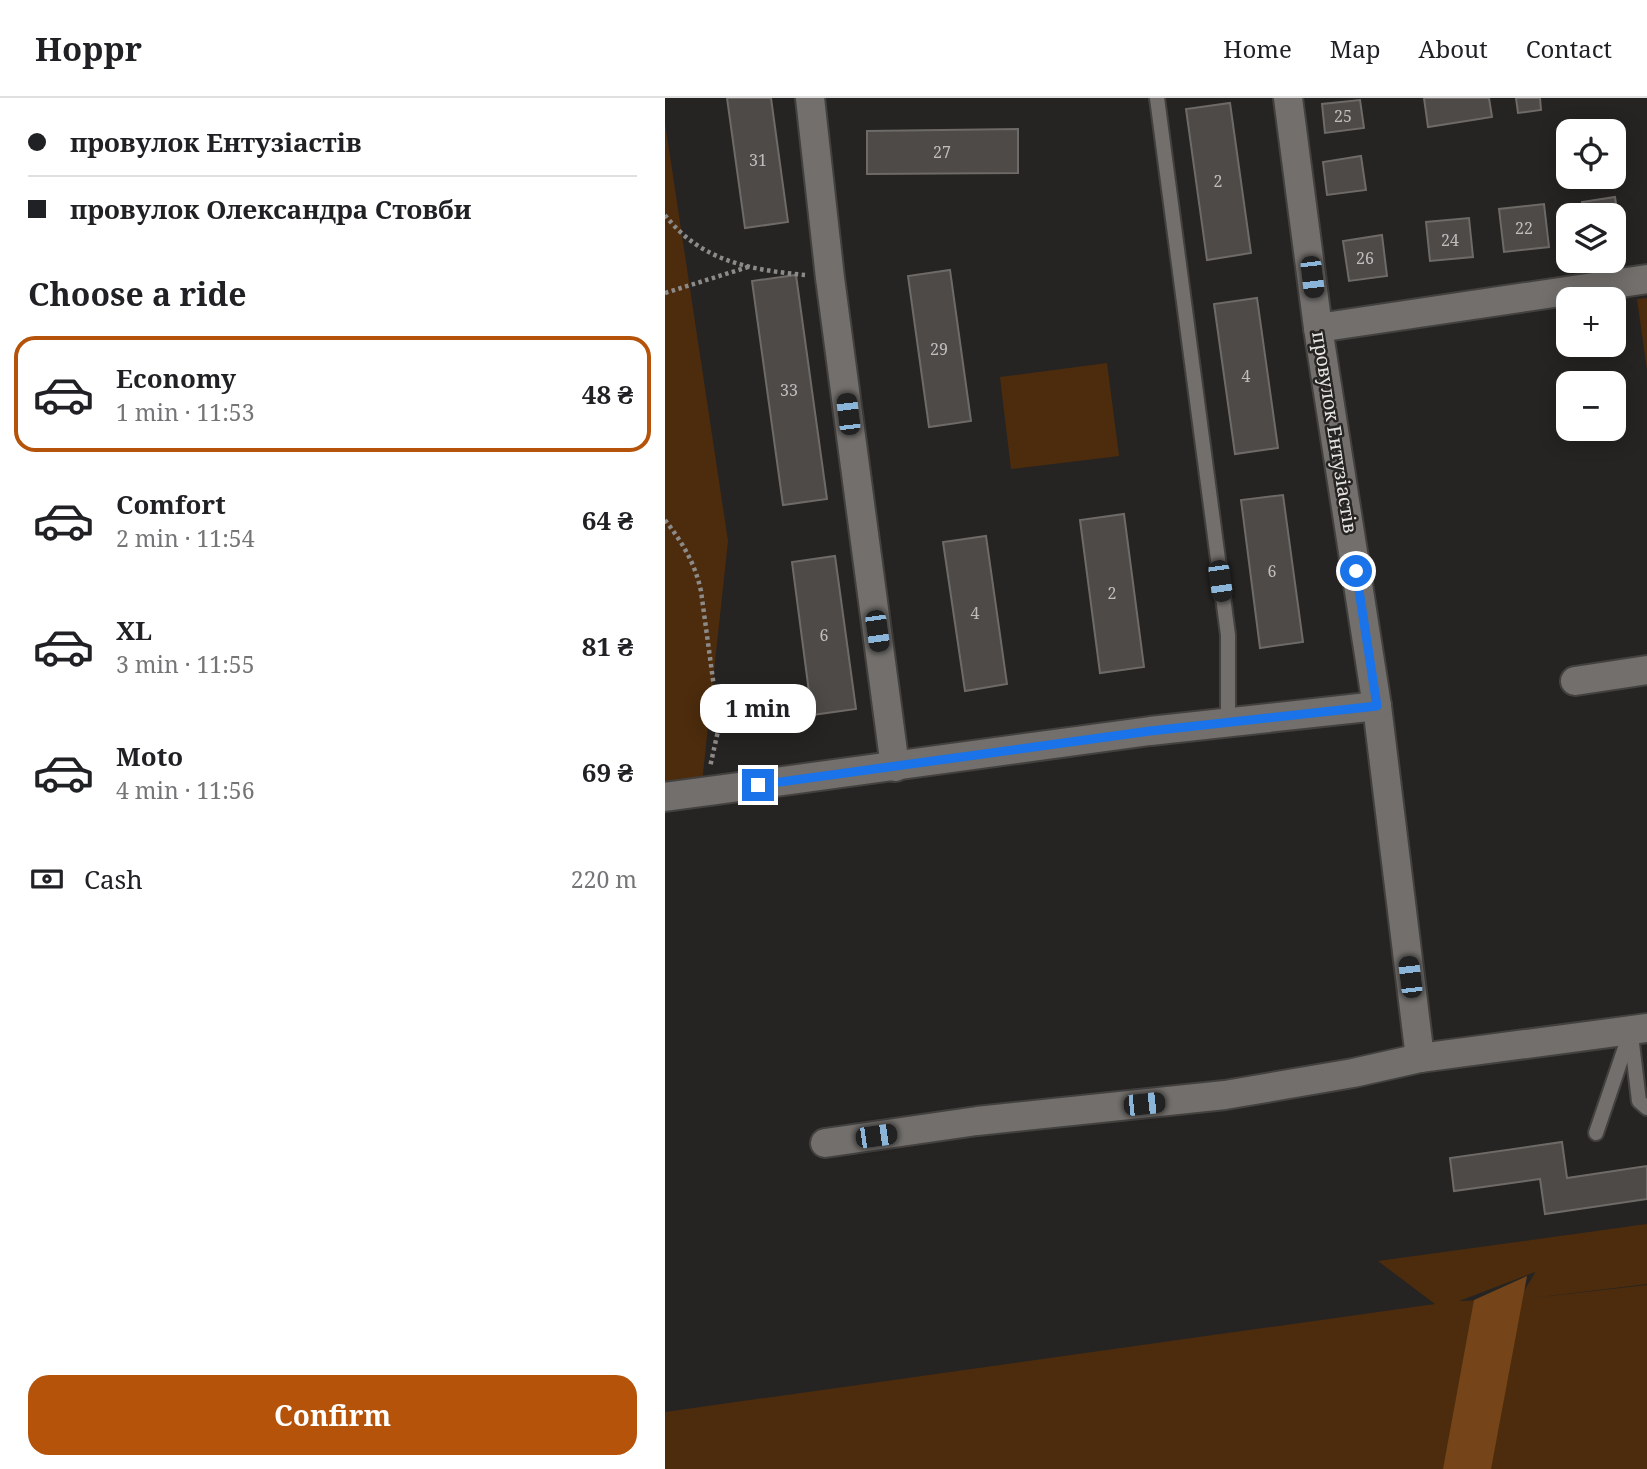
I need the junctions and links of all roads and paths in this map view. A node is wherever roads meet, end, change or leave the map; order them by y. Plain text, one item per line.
1 (810, 98) edge
2 (1157, 98) edge
3 (1288, 98) edge
4 (665, 215) edge
5 (748, 267) junction
6 (830, 278) junction
7 (1647, 279) edge
8 (665, 293) edge
9 (1318, 328) junction
10 (665, 520) edge
11 (1647, 670) edge
12 (1575, 681) dead end
13 (1377, 706) junction
14 (1227, 722) junction
15 (895, 767) junction
16 (704, 792) junction
17 (665, 797) edge
18 (1639, 1029) edge
19 (1420, 1058) junction
20 (1647, 1108) edge
21 (1596, 1133) dead end
22 (825, 1143) dead end

1 - 6 street
2 - 14 lane
3 - 9 street, провулок Ентузіастів
4 - 5 path
5 - 6 path
5 - 8 path
6 - 15 street
7 - 9 street
9 - 13 street, провулок Ентузіастів
10 - 16 path
11 - 12 street
13 - 14 street
13 - 19 street, провулок Ентузіастів
14 - 15 street
15 - 16 street
16 - 17 street
18 - 19 street
18 - 20 lane
18 - 21 lane
19 - 22 street

